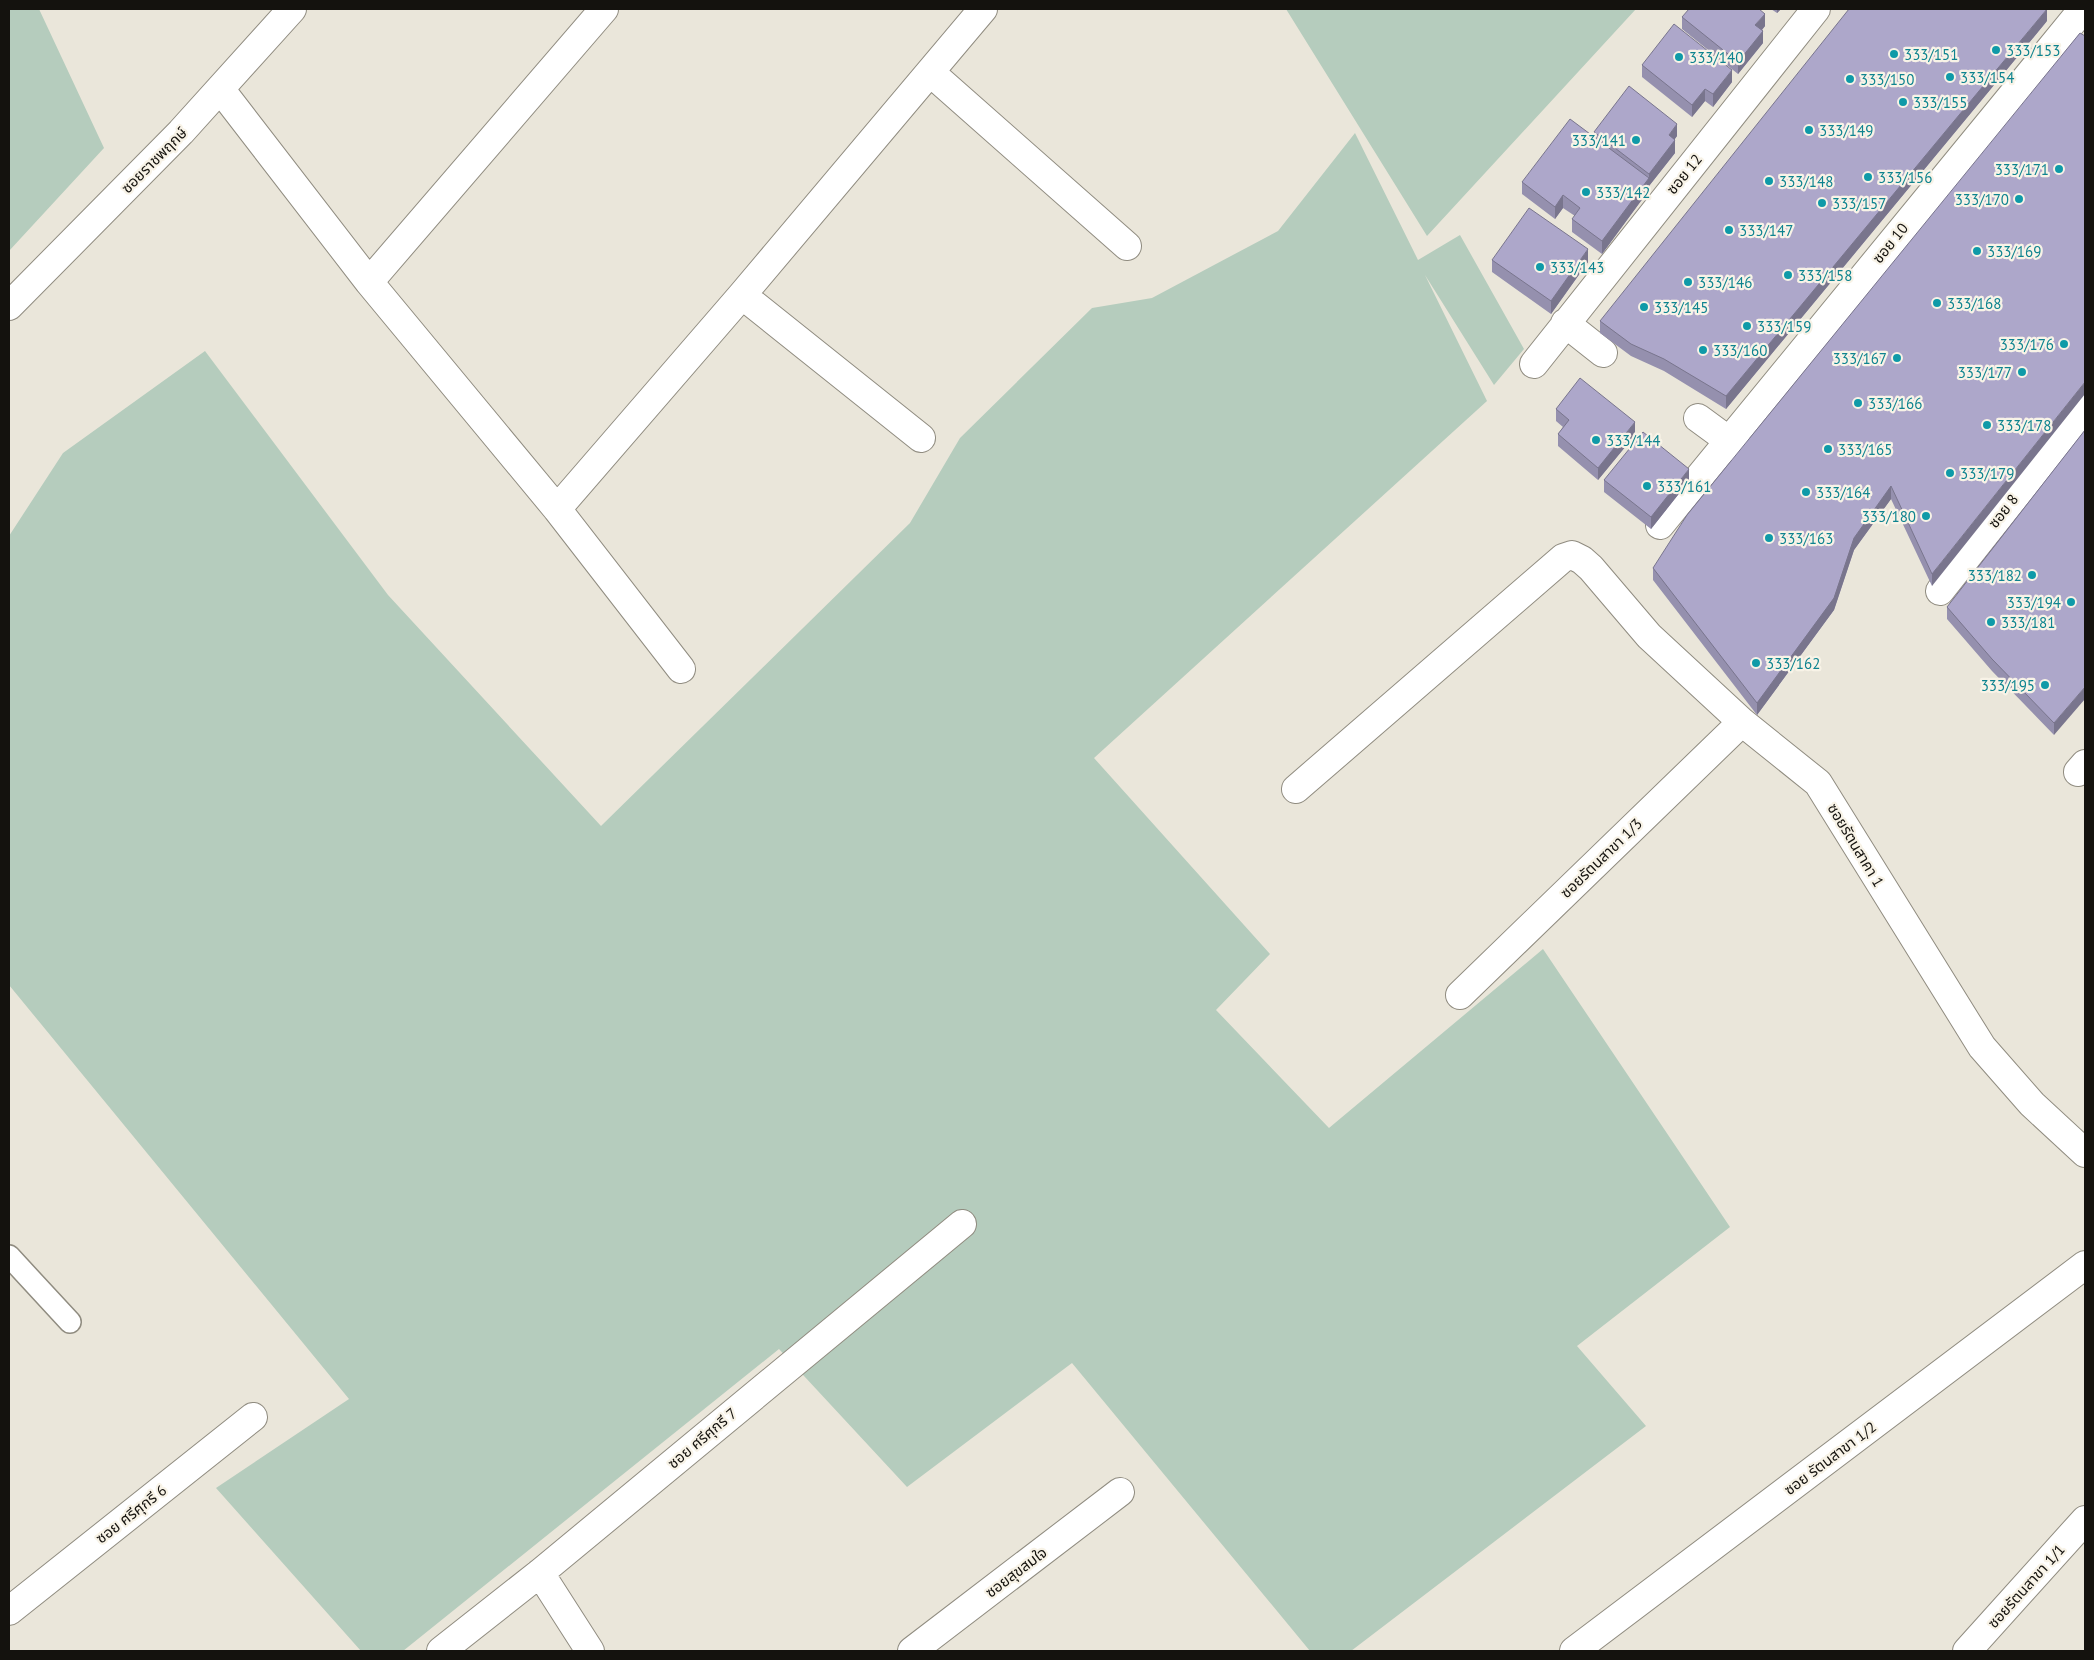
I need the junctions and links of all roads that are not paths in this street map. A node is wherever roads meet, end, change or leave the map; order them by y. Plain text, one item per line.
1 (292, 9) edge
2 (604, 9) edge
3 (983, 9) edge
4 (1816, 9) edge
5 (2083, 9) edge
6 (930, 72) junction
7 (222, 90) junction
8 (1126, 246) dead end
9 (369, 282) junction
10 (742, 295) junction
11 (9, 306) edge
12 (1565, 323) junction
13 (1604, 354) dead end
14 (1534, 364) dead end
15 (2085, 408) edge
16 (1698, 418) dead end
17 (921, 438) dead end
18 (1736, 446) junction
19 (557, 509) junction
20 (1660, 525) edge
21 (1940, 591) dead end
22 (681, 669) dead end
23 (1742, 722) junction
24 (1296, 790) dead end
25 (1460, 994) dead end
26 (2085, 1153) edge
27 (962, 1224) dead end
28 (9, 1256) edge
29 (2085, 1265) edge
30 (70, 1322) dead end
31 (253, 1417) dead end
32 (1120, 1492) dead end
33 (2085, 1520) edge
34 (540, 1573) junction
35 (9, 1611) edge
36 (442, 1651) edge
37 (590, 1651) edge
38 (912, 1651) edge
39 (1574, 1651) edge
40 (1967, 1651) edge

1 - 7 street, ซอยราชพฤกษ์
2 - 9 street
3 - 6 street
4 - 12 street, ซอย 12
5 - 18 street, ซอย 10
6 - 8 street
6 - 10 street
7 - 9 street
7 - 11 street, ซอยราชพฤกษ์
9 - 19 street
10 - 17 street
10 - 19 street
12 - 13 street
12 - 14 street, ซอย 12
15 - 21 street, ซอย 8
16 - 18 street
18 - 20 street, ซอย 10
19 - 22 street
23 - 24 street, ซอยรัตนสาคา 1
23 - 25 street, ซอยรัตนสาขา 1/3
23 - 26 street, ซอยรัตนสาคา 1
27 - 34 street, ซอย ศรีศุกรี 7
28 - 30 lane
29 - 39 street, ซอย รัตนสาขา 1/2
31 - 35 street, ซอย ศรีศุกรี 6
32 - 38 street, ซอยสุขสมใจ
33 - 40 street, ซอยรัตนสาขา 1/1
34 - 36 street, ซอย ศรีศุกรี 7
34 - 37 street

